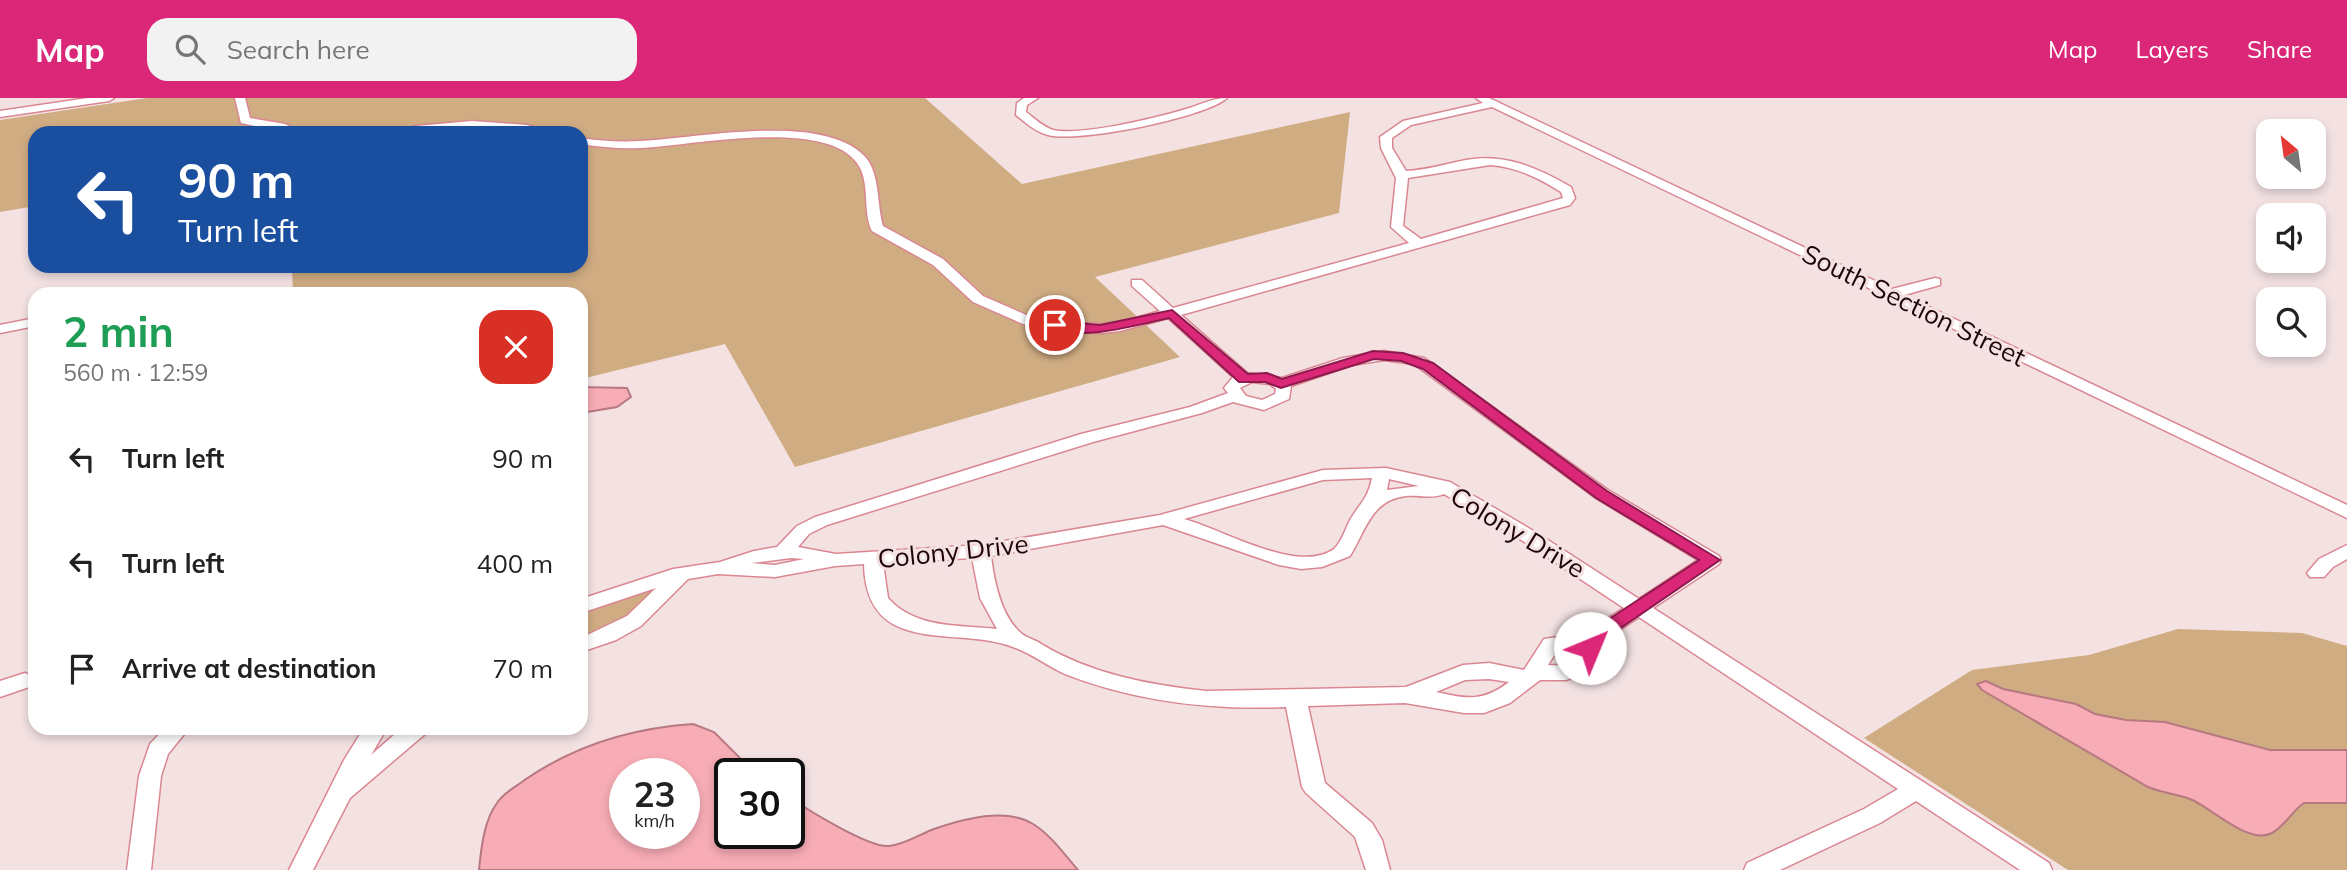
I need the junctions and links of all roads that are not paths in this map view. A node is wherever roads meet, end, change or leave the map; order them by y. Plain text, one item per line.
1 (109, 98) edge
2 (240, 98) edge
3 (1033, 98) edge
4 (1222, 98) edge
5 (1487, 101) edge
6 (0, 114) edge
7 (281, 126) edge
8 (450, 126) edge
9 (518, 126) edge
10 (588, 141) edge
11 (1402, 175) junction
12 (1419, 244) junction
13 (1935, 282) dead end
14 (1138, 283) dead end
15 (1891, 294) junction
16 (1172, 314) junction
17 (28, 323) edge
18 (0, 329) edge
19 (1244, 379) junction
20 (1281, 384) junction
21 (1235, 396) junction
22 (1381, 473) junction
23 (1467, 498) junction
24 (1377, 499) junction
25 (2347, 512) edge
26 (1162, 520) junction
27 (784, 550) junction
28 (981, 551) junction
29 (2347, 551) edge
30 (873, 559) junction
31 (835, 560) junction
32 (718, 568) junction
33 (691, 572) junction
34 (2318, 573) dead end
35 (588, 604) edge
36 (1640, 607) junction
37 (1015, 639) junction
38 (1590, 640) junction
39 (588, 642) edge
40 (1532, 675) junction
41 (25, 681) dead end
42 (0, 689) edge
43 (1408, 695) junction
44 (1294, 697) junction
45 (172, 735) edge
46 (372, 735) edge
47 (408, 735) edge
48 (1917, 789) junction
49 (341, 793) junction
50 (139, 870) edge
51 (300, 870) edge
52 (1378, 870) edge
53 (1756, 870) edge
54 (2040, 870) edge

1 - 6 street
2 - 7 street
3 - 4 street
5 - 11 street
5 - 15 street, South Section Street
8 - 9 street
10 - 16 street
11 - 12 street
11 - 12 street
12 - 16 street
13 - 15 street
14 - 16 street
15 - 25 street, South Section Street
16 - 19 street
17 - 18 street
19 - 20 street
19 - 21 street
20 - 21 street
20 - 36 street
21 - 27 street
22 - 23 street, Colony Drive
22 - 24 street
22 - 26 street, Colony Drive
23 - 24 street
23 - 36 street, Colony Drive
24 - 26 street
26 - 28 street, Colony Drive
27 - 31 street, Colony Drive
27 - 32 street, Colony Drive
28 - 30 street, Colony Drive
28 - 37 street
29 - 34 street
30 - 31 street, Colony Drive
30 - 37 street
31 - 32 street, Colony Drive
32 - 33 street, Colony Drive
33 - 35 street, Colony Drive
33 - 39 street
36 - 38 street
36 - 48 street, Colony Drive
37 - 44 street
38 - 40 street
38 - 40 street
40 - 43 street
40 - 43 street
41 - 42 street
43 - 44 street
44 - 52 street
45 - 50 street
46 - 49 street
47 - 49 street
48 - 53 street
48 - 54 street, Colony Drive
49 - 51 street

